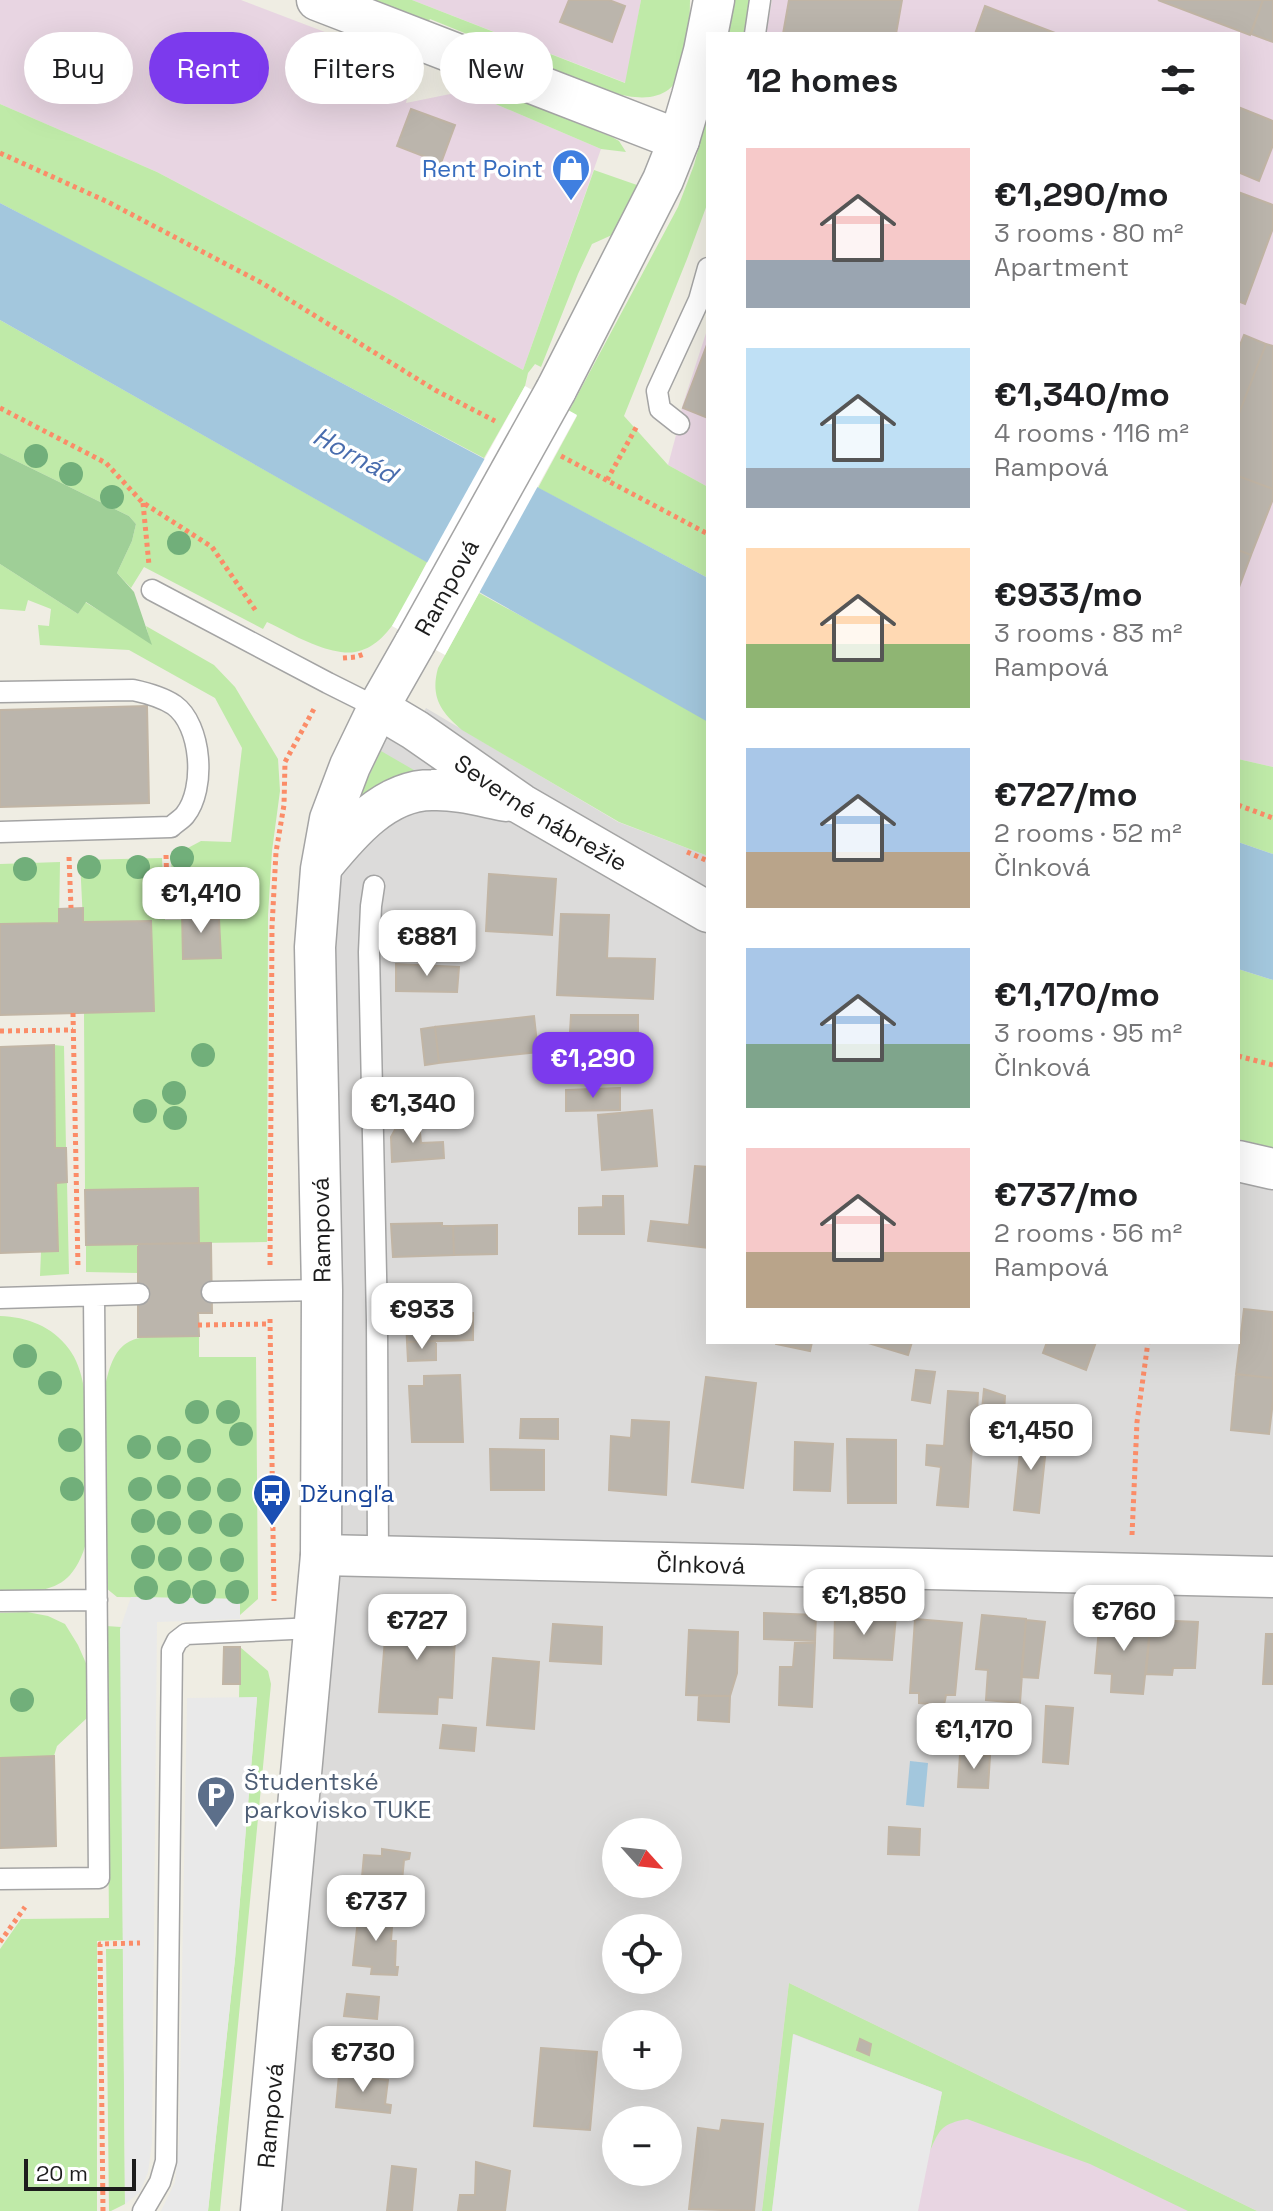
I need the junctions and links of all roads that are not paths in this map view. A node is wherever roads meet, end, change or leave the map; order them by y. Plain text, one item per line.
1 (317, 0) edge
2 (714, 0) edge
3 (760, 0) edge
4 (708, 32) edge
5 (755, 32) edge
6 (706, 41) edge
7 (679, 140) junction
8 (706, 275) edge
9 (679, 424) dead end
10 (152, 590) road end
11 (0, 692) edge
12 (378, 708) junction
13 (521, 804) junction
14 (0, 832) edge
15 (321, 869) junction
16 (374, 886) dead end
17 (706, 911) edge
18 (1240, 1161) edge
19 (1273, 1169) edge
20 (322, 1290) junction
21 (212, 1292) dead end
22 (139, 1294) dead end
23 (86, 1296) junction
24 (0, 1298) edge
25 (321, 1555) junction
26 (378, 1557) junction
27 (1273, 1577) edge
28 (97, 1600) junction
29 (0, 1601) edge
30 (314, 1628) junction
31 (0, 1879) edge
32 (143, 2211) edge
33 (261, 2211) edge

1 - 7 street
2 - 4 street, Rampová
3 - 5 lane
6 - 7 street, Rampová
7 - 12 street, Rampová, bridge
8 - 9 lane
10 - 12 lane
11 - 14 lane
12 - 13 street, Severné nábrežie
12 - 15 street, Rampová
13 - 15 street
13 - 17 street, Severné nábrežie
15 - 20 street, Rampová
16 - 26 lane
18 - 19 street
20 - 21 lane
20 - 25 street, Rampová
22 - 23 lane
23 - 24 lane
23 - 28 lane
25 - 26 street, Člnková
25 - 30 street, Rampová
26 - 27 street, Člnková
28 - 29 lane
28 - 31 lane
30 - 32 lane
30 - 33 street, Rampová

